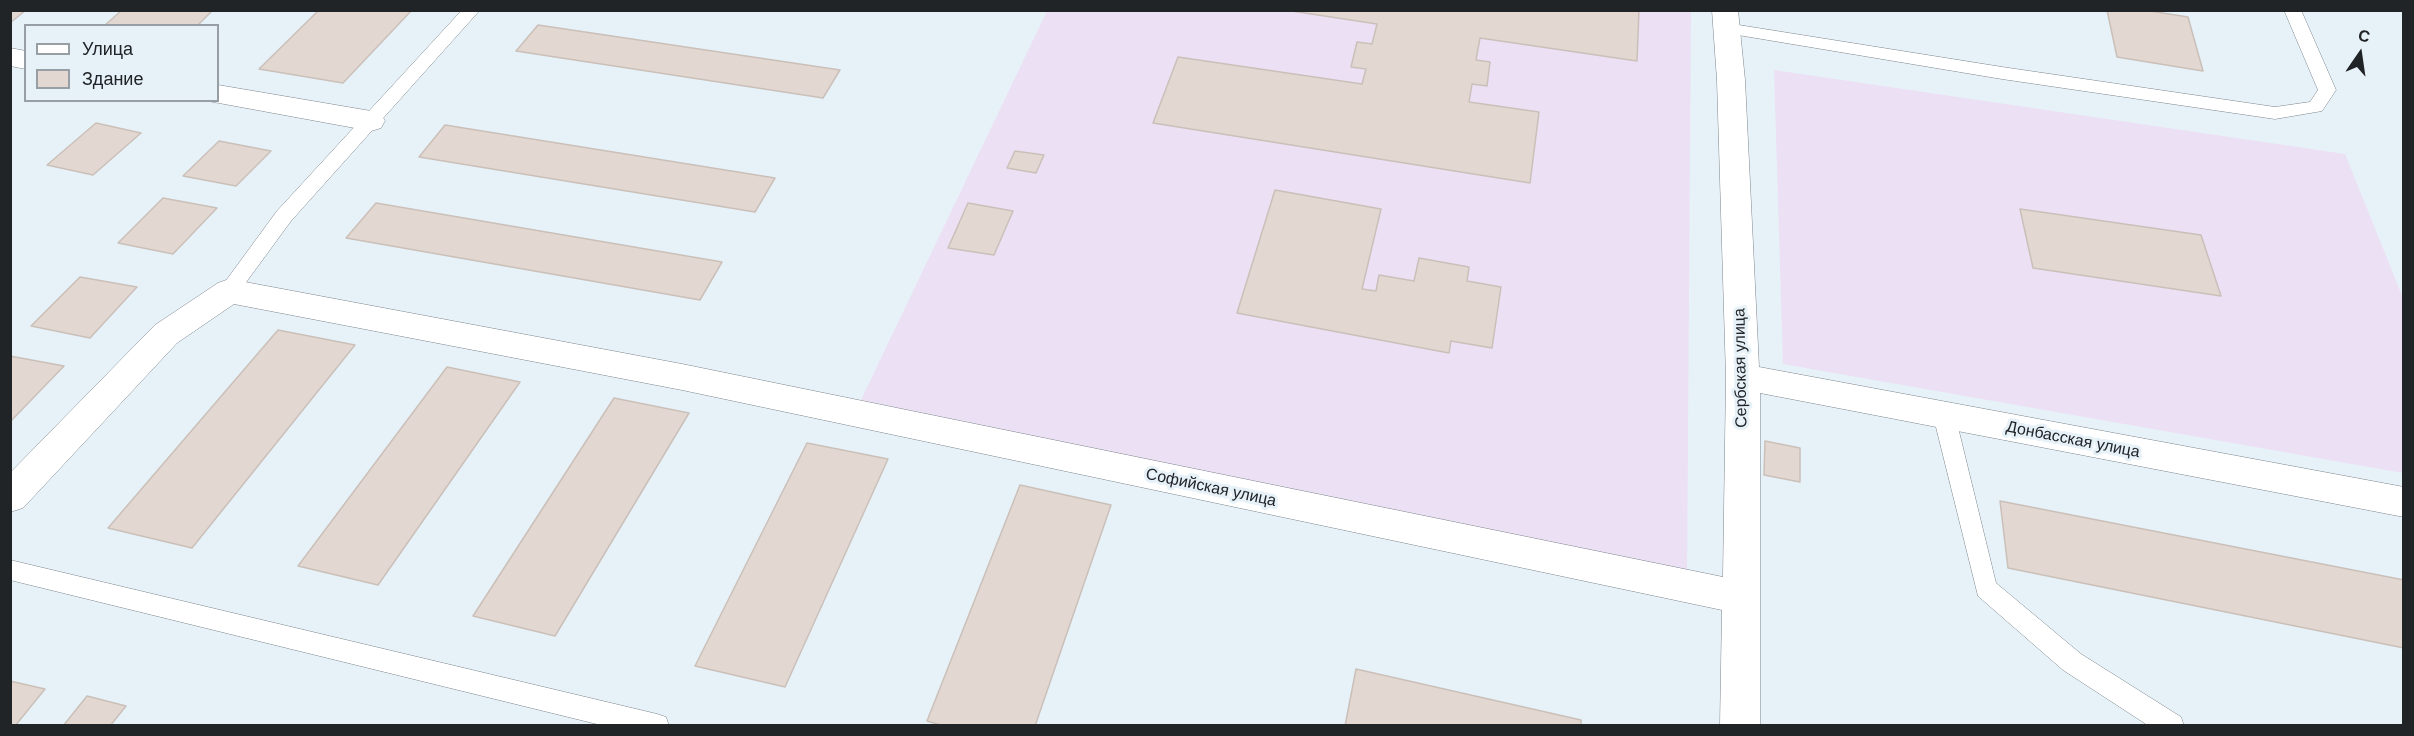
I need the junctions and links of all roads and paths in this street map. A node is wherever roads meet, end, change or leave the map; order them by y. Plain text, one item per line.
1 (472, 10) edge
2 (2292, 10) edge
3 (1726, 19) edge
4 (219, 94) edge
5 (371, 121) junction
6 (229, 291) junction
7 (1743, 377) junction
8 (1944, 415) junction
9 (10, 497) edge
10 (2403, 502) edge
11 (10, 570) edge
12 (1740, 597) junction
13 (657, 726) edge
14 (1740, 726) edge
15 (2172, 726) edge

1 - 5 lane
2 - 3 lane
3 - 7 street, Сербская улица
4 - 5 street
5 - 6 lane
6 - 9 street
6 - 12 street, Софийская улица
7 - 8 street, Донбасская улица
7 - 12 street, Сербская улица
8 - 10 street, Донбасская улица
8 - 15 lane
11 - 13 lane
12 - 14 street, Сербская улица

